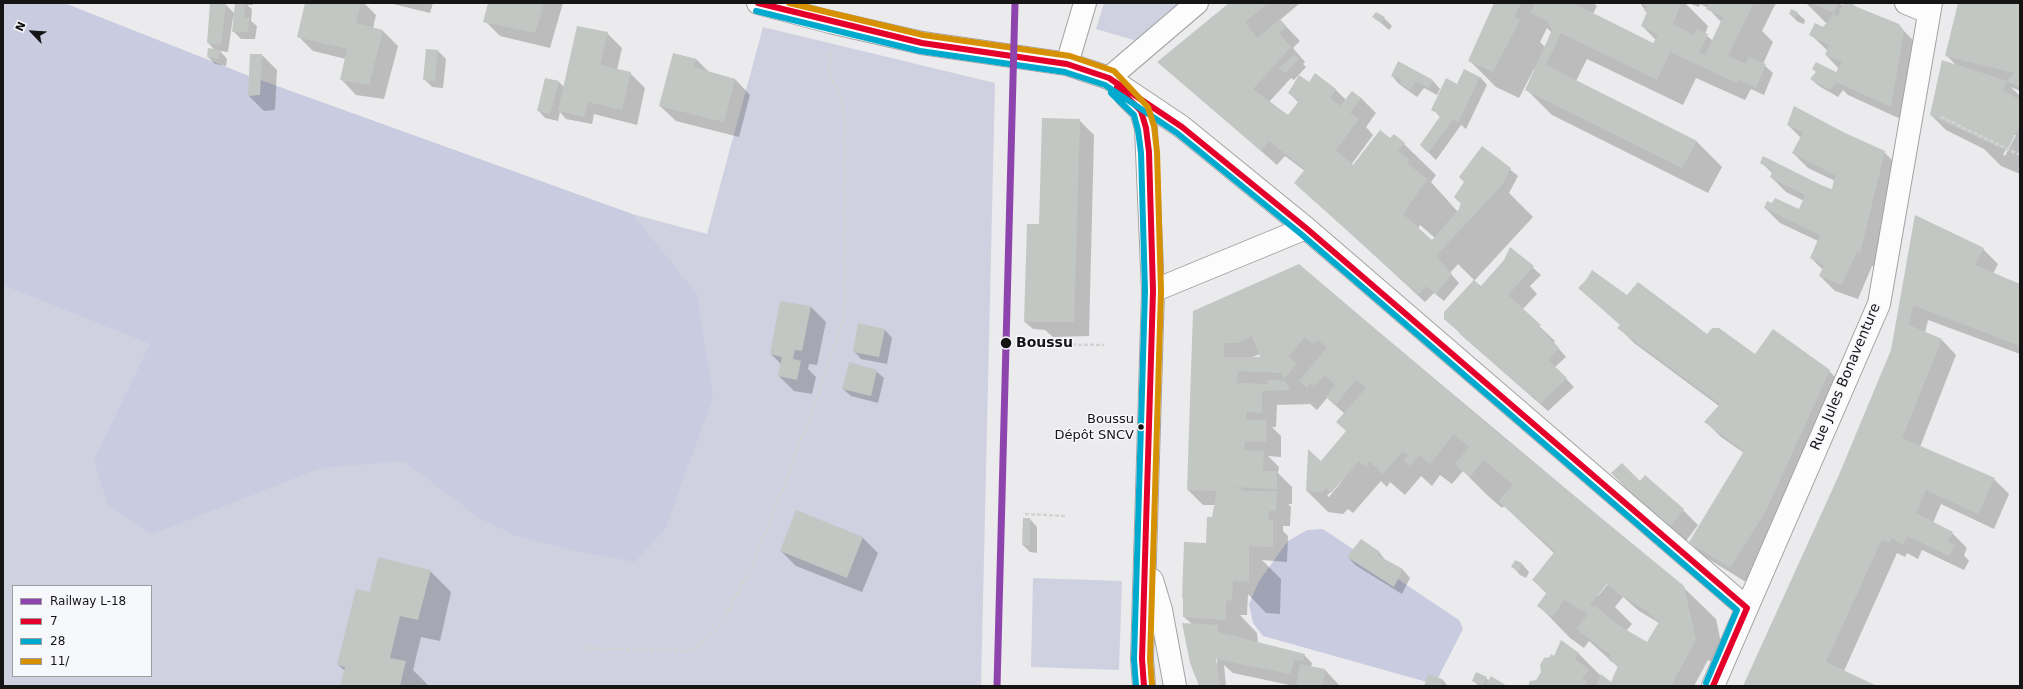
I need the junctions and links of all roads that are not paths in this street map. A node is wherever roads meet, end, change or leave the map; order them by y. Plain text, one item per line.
1 (758, 3) edge
2 (1085, 3) edge
3 (1198, 3) edge
4 (1906, 3) edge
5 (1929, 8) edge
6 (1067, 64) junction
7 (1108, 78) junction
8 (1306, 228) junction
9 (1153, 291) junction
10 (1146, 561) junction
11 (1747, 608) junction
12 (1144, 686) edge
13 (1175, 686) edge
14 (1713, 686) edge

1 - 6 street
2 - 6 street
3 - 7 street
4 - 5 street
5 - 11 street, Rue Jules Bonaventure
6 - 7 street
7 - 8 street
7 - 9 street
8 - 9 street
8 - 11 street
9 - 10 street
10 - 12 street
10 - 13 street
11 - 14 street, Rue Jules Bonaventure

